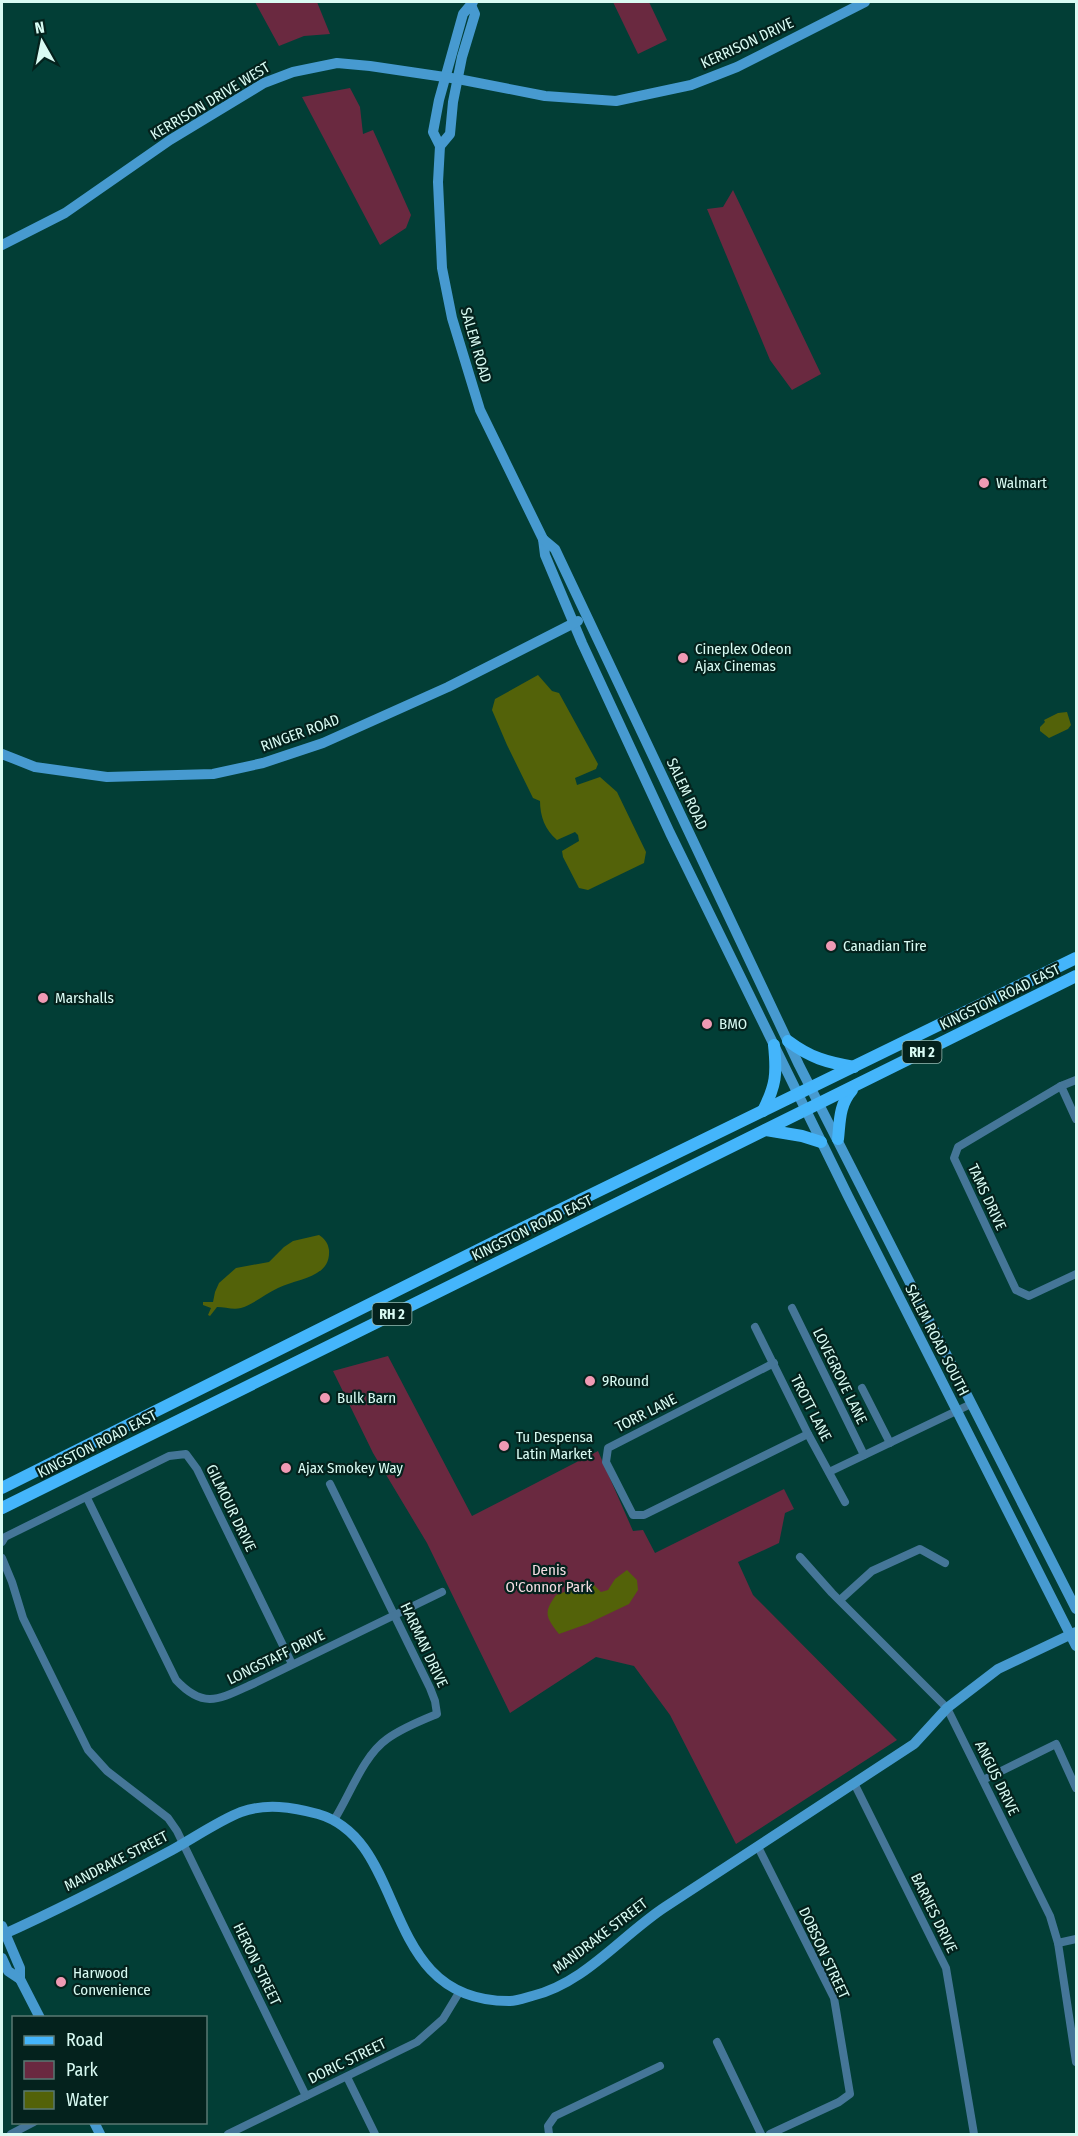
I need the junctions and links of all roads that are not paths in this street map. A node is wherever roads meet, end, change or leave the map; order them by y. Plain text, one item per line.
1 (865, 2) edge
2 (472, 3) edge
3 (445, 77) junction
4 (458, 79) junction
5 (440, 146) junction
6 (2, 245) edge
7 (543, 539) junction
8 (587, 617) junction
9 (573, 623) junction
10 (2, 754) edge
11 (1077, 958) edge
12 (1077, 976) edge
13 (788, 1041) junction
14 (774, 1045) junction
15 (799, 1065) joint
16 (854, 1067) junction
17 (1077, 1080) edge
18 (1061, 1086) junction
19 (811, 1087) junction
20 (854, 1087) junction
21 (797, 1093) junction
22 (819, 1104) junction
23 (763, 1111) junction
24 (806, 1111) junction
25 (1077, 1119) edge
26 (766, 1130) junction
27 (838, 1139) junction
28 (821, 1142) junction
29 (1077, 1274) edge
30 (792, 1308) dead end
31 (755, 1327) dead end
32 (774, 1364) junction
33 (861, 1388) dead end
34 (971, 1404) junction
35 (956, 1412) junction
36 (808, 1434) junction
37 (890, 1443) junction
38 (864, 1455) junction
39 (829, 1472) junction
40 (330, 1484) dead end
41 (2, 1488) edge
42 (87, 1498) junction
43 (845, 1502) dead end
44 (2, 1508) edge
45 (2, 1542) edge
46 (800, 1557) dead end
47 (2, 1558) edge
48 (945, 1563) dead end
49 (442, 1592) dead end
50 (840, 1600) junction
51 (1077, 1609) edge
52 (395, 1615) junction
53 (1074, 1633) edge
54 (1077, 1646) edge
55 (292, 1664) junction
56 (946, 1708) junction
57 (983, 1780) junction
58 (854, 1783) junction
59 (1077, 1788) edge
60 (334, 1820) junction
61 (183, 1844) junction
62 (758, 1847) junction
63 (3, 1931) edge
64 (1077, 1939) edge
65 (1059, 1943) junction
66 (2, 1958) edge
67 (20, 1979) junction
68 (460, 1990) junction
69 (39, 2016) edge
70 (717, 2042) dead end
71 (1077, 2061) edge
72 (660, 2066) dead end
73 (347, 2077) junction
74 (306, 2096) junction
75 (30, 2124) edge
76 (11, 2134) edge
77 (228, 2134) edge
78 (375, 2134) edge
79 (549, 2134) edge
80 (761, 2134) edge
81 (770, 2134) edge
82 (974, 2134) edge

1 - 4 main road, KERRISON DRIVE
2 - 3 main road, SALEM ROAD
2 - 4 main road, SALEM ROAD
3 - 4 main road, KERRISON DRIVE WEST
3 - 5 main road, SALEM ROAD
3 - 6 main road, KERRISON DRIVE WEST
4 - 5 main road, SALEM ROAD
5 - 7 main road, SALEM ROAD
7 - 8 main road, SALEM ROAD
7 - 9 main road, SALEM ROAD
8 - 9 main road, RINGER ROAD
8 - 13 main road, SALEM ROAD
9 - 10 main road, RINGER ROAD
9 - 14 main road, SALEM ROAD
11 - 16 main road, KINGSTON ROAD EAST / RH 2
12 - 20 main road, KINGSTON ROAD EAST / RH 2
13 - 15 main road, SALEM ROAD
13 - 16 main road
14 - 21 main road, SALEM ROAD SOUTH
14 - 23 main road
15 - 19 main road, SALEM ROAD SOUTH
16 - 19 main road, KINGSTON ROAD EAST / RH 2
17 - 18 street, TAMS DRIVE
18 - 25 street
18 - 29 street, TAMS DRIVE
19 - 21 main road, KINGSTON ROAD EAST / RH 2
19 - 22 main road, SALEM ROAD SOUTH
20 - 22 main road, KINGSTON ROAD EAST / RH 2
20 - 27 main road
21 - 23 main road, KINGSTON ROAD EAST / RH 2
21 - 24 main road, SALEM ROAD SOUTH
22 - 24 main road, KINGSTON ROAD EAST / RH 2
22 - 27 main road, SALEM ROAD SOUTH
23 - 41 main road, KINGSTON ROAD EAST / RH 2
24 - 26 main road, KINGSTON ROAD EAST / RH 2
24 - 28 main road, SALEM ROAD SOUTH
26 - 28 main road
26 - 44 main road, KINGSTON ROAD EAST / RH 2
27 - 34 main road, SALEM ROAD SOUTH
28 - 35 main road, SALEM ROAD SOUTH
30 - 38 street, LOVEGROVE LANE
31 - 32 street, TROTT LANE
32 - 36 street, TROTT LANE
32 - 36 street, TORR LANE
33 - 37 street
34 - 35 street
34 - 51 main road, SALEM ROAD SOUTH
35 - 37 street
35 - 53 main road, SALEM ROAD SOUTH
36 - 39 street, TROTT LANE
37 - 38 street
38 - 39 street
39 - 43 street, TROTT LANE
40 - 52 street, HARMAN DRIVE
42 - 45 street, GILMOUR DRIVE
42 - 55 street, LONGSTAFF DRIVE
42 - 55 street, GILMOUR DRIVE
46 - 50 street, ANGUS DRIVE
47 - 61 street
48 - 50 street
49 - 52 street, LONGSTAFF DRIVE
50 - 56 street, ANGUS DRIVE
52 - 55 street, LONGSTAFF DRIVE
52 - 60 street, HARMAN DRIVE
53 - 54 main road, SALEM ROAD SOUTH
53 - 56 main road, MANDRAKE STREET
56 - 57 street, ANGUS DRIVE
56 - 58 main road, MANDRAKE STREET
57 - 59 street
57 - 65 street, ANGUS DRIVE
58 - 62 main road, MANDRAKE STREET
58 - 82 street, BARNES DRIVE
60 - 61 main road, MANDRAKE STREET
60 - 68 main road, MANDRAKE STREET
61 - 63 main road, MANDRAKE STREET
61 - 74 street, HERON STREET
62 - 68 main road, MANDRAKE STREET
62 - 81 street, DOBSON STREET
63 - 67 main road
64 - 65 street
65 - 71 street, ANGUS DRIVE
66 - 67 main road
67 - 69 main road
68 - 73 street, DORIC STREET
70 - 80 street
72 - 79 street
73 - 74 street, DORIC STREET
73 - 78 street
74 - 77 street, DORIC STREET
75 - 76 street

